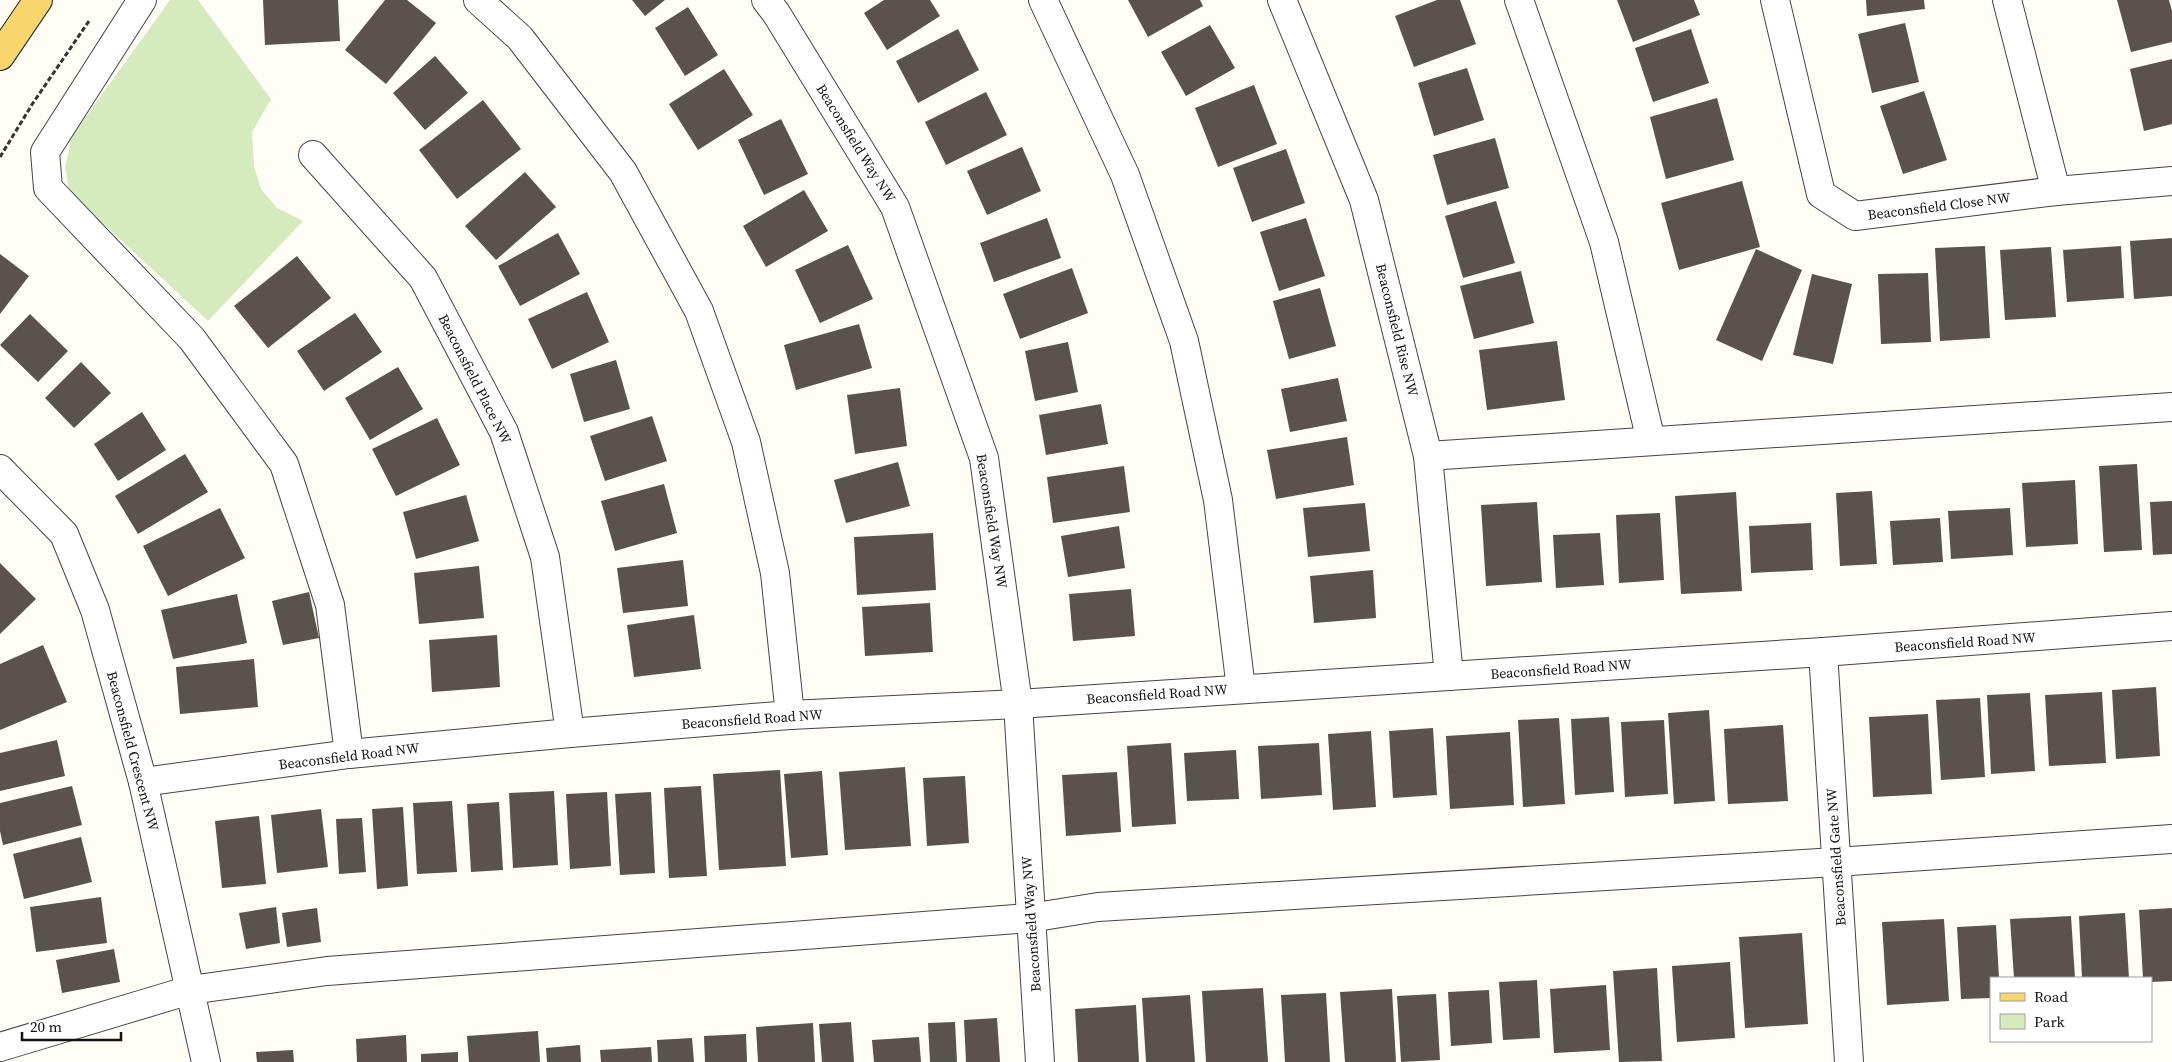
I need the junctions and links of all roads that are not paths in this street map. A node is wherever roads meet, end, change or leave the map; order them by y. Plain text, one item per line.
1 (38, 0) edge
2 (142, 0) edge
3 (478, 0) edge
4 (766, 0) edge
5 (1043, 0) edge
6 (1282, 0) edge
7 (1519, 0) edge
8 (1775, 0) edge
9 (2007, 0) edge
10 (0, 56) edge
11 (313, 154) dead end
12 (2172, 180) edge
13 (2056, 191) junction
14 (2172, 406) edge
15 (1651, 441) junction
16 (1428, 456) junction
17 (0, 469) edge
18 (2172, 626) edge
19 (1823, 652) junction
20 (1449, 676) junction
21 (1241, 689) junction
22 (1018, 704) junction
23 (790, 715) junction
24 (570, 733) junction
25 (349, 754) junction
26 (143, 782) junction
27 (2172, 839) edge
28 (1836, 862) junction
29 (1030, 918) junction
30 (190, 990) junction
31 (0, 1047) edge
32 (206, 1062) edge
33 (1040, 1062) edge
34 (1849, 1062) edge

1 - 10 main road
2 - 25 street
3 - 23 street
4 - 22 street, Beaconsfield Way NW
5 - 21 street
6 - 16 street, Beaconsfield Rise NW
7 - 15 street
8 - 13 street, Beaconsfield Close NW
9 - 13 street
11 - 24 street, Beaconsfield Place NW
12 - 13 street, Beaconsfield Close NW
14 - 15 street
15 - 16 street
16 - 20 street, Beaconsfield Rise NW
17 - 26 street, Beaconsfield Crescent NW
18 - 19 street, Beaconsfield Road NW
19 - 20 street, Beaconsfield Road NW
19 - 28 street, Beaconsfield Gate NW
20 - 21 street, Beaconsfield Road NW
21 - 22 street, Beaconsfield Road NW
22 - 23 street, Beaconsfield Road NW
22 - 29 street, Beaconsfield Way NW
23 - 24 street, Beaconsfield Road NW
24 - 25 street, Beaconsfield Road NW
25 - 26 street, Beaconsfield Road NW
26 - 30 street, Beaconsfield Crescent NW
27 - 28 street
28 - 29 street
28 - 34 street, Beaconsfield Gate NW
29 - 30 street
29 - 33 street, Beaconsfield Way NW
30 - 31 street
30 - 32 street, Beaconsfield Crescent NW

